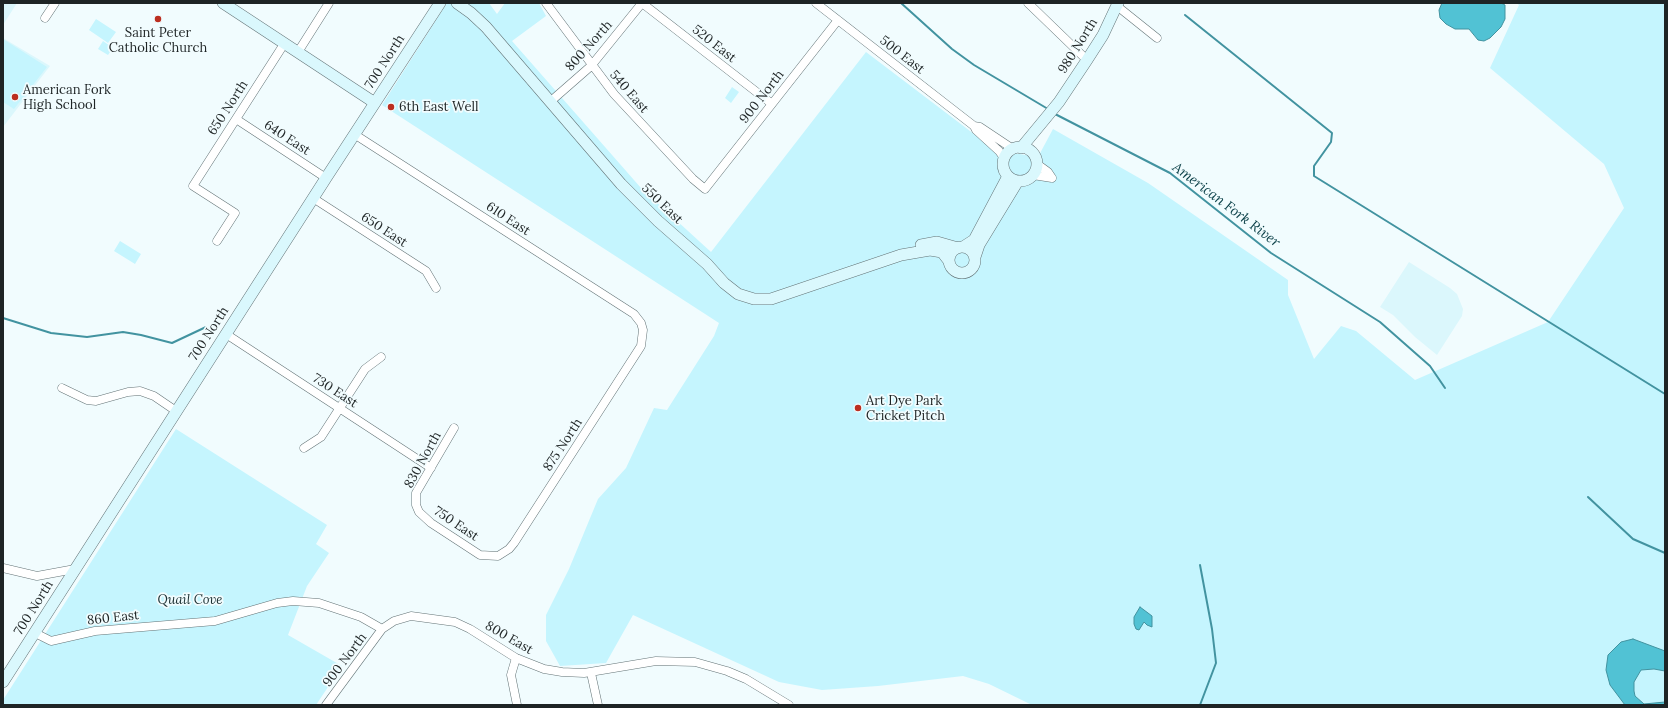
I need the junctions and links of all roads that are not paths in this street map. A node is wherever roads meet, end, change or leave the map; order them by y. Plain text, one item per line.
1 (55, 3) edge
2 (223, 3) edge
3 (329, 3) edge
4 (440, 3) edge
5 (456, 3) edge
6 (546, 3) edge
7 (642, 3) edge
8 (816, 3) edge
9 (1028, 3) edge
10 (1118, 4) edge
11 (238, 7) edge
12 (45, 18) dead end
13 (838, 20) junction
14 (1157, 38) dead end
15 (284, 44) junction
16 (298, 52) junction
17 (1087, 60) junction
18 (591, 66) junction
19 (551, 101) junction
20 (374, 103) junction
21 (772, 104) junction
22 (236, 119) junction
23 (1045, 122) junction
24 (974, 126) junction
25 (354, 134) junction
26 (1017, 148) junction
27 (1032, 153) junction
28 (1004, 158) junction
29 (1037, 164) junction
30 (1033, 175) junction
31 (326, 178) junction
32 (1013, 178) junction
33 (705, 189) joint
34 (313, 198) junction
35 (217, 241) dead end
36 (960, 248) junction
37 (901, 255) junction
38 (974, 257) junction
39 (950, 261) junction
40 (436, 288) dead end
41 (643, 330) joint
42 (226, 334) junction
43 (381, 357) dead end
44 (62, 388) dead end
45 (340, 408) junction
46 (176, 411) junction
47 (454, 428) dead end
48 (304, 448) dead end
49 (431, 468) junction
50 (416, 505) joint
51 (487, 556) joint
52 (3, 568) edge
53 (75, 569) junction
54 (382, 629) junction
55 (35, 633) junction
56 (516, 658) junction
57 (591, 673) junction
58 (3, 682) edge
59 (326, 705) edge
60 (517, 705) edge
61 (598, 705) edge
62 (789, 705) edge

1 - 12 street
2 - 11 street
3 - 16 street
4 - 20 street, 700 North
5 - 19 street, 550 East
6 - 18 street, 540 East
7 - 18 street, 800 North
7 - 21 street, 520 East
8 - 13 street, 500 East
9 - 17 street
10 - 14 street
10 - 17 street, 980 North
11 - 15 street
13 - 21 street, 900 North
13 - 24 street, 500 East
15 - 16 street
15 - 22 street, 650 North
16 - 20 street
17 - 23 street, 980 North
18 - 19 street, 800 North
18 - 33 street, 540 East
19 - 37 street, 550 East
20 - 25 street, 700 North
21 - 33 street, 900 North
22 - 31 street, 640 East
22 - 35 street, 650 North
23 - 26 street, 980 North
23 - 27 street, 980 North
24 - 26 street, 500 East
24 - 28 street, 500 East
25 - 31 street, 700 North
25 - 41 street, 610 East
26 - 27 street
26 - 28 street
27 - 29 street
28 - 32 street
29 - 30 street
29 - 30 street
30 - 32 street
31 - 34 street, 700 North
32 - 36 street
32 - 38 street
34 - 40 street, 650 East
34 - 42 street, 700 North
36 - 37 street, 550 East
36 - 38 street
36 - 39 street
37 - 39 street, 550 East
38 - 39 street
41 - 51 street, 875 North
42 - 45 street, 730 East
42 - 46 street, 700 North
43 - 45 street
44 - 46 street
45 - 48 street
45 - 49 street, 730 East
46 - 53 street, 700 North
47 - 49 street, 830 North
49 - 50 street, 830 North
50 - 51 street, 750 East
52 - 53 street
53 - 55 street, 700 North
54 - 55 street, 860 East
54 - 56 street, 800 East
54 - 59 street, 900 North
55 - 58 street, 700 North
56 - 57 street, 800 East
56 - 60 street
57 - 61 street
57 - 62 street, 800 East

